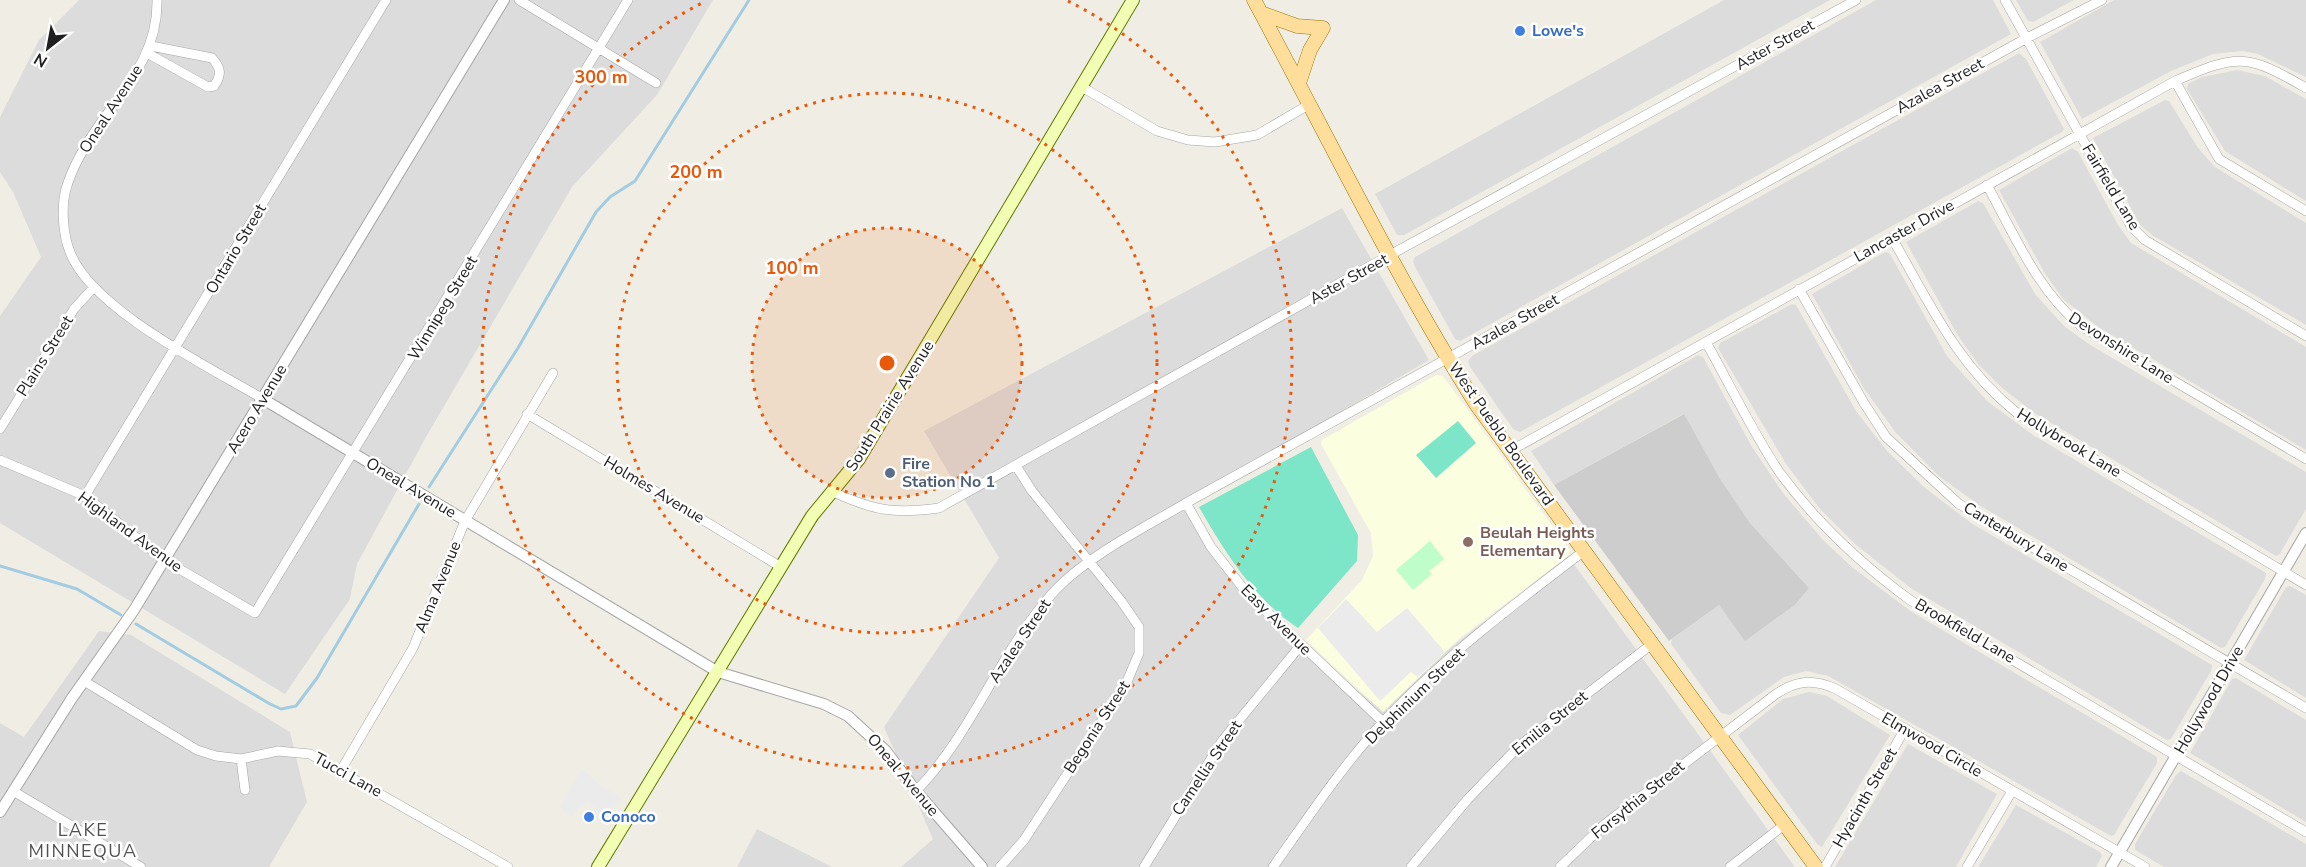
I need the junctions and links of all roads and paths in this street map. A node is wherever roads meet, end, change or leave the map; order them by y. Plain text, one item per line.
1 (157, 0) edge
2 (386, 0) edge
3 (504, 0) edge
4 (519, 0) edge
5 (628, 0) edge
6 (1133, 0) edge
7 (1254, 0) edge
8 (1856, 0) edge
9 (2005, 0) edge
10 (2102, 0) edge
11 (1261, 13) junction
12 (2026, 38) junction
13 (149, 50) junction
14 (599, 50) junction
15 (2175, 81) junction
16 (656, 83) dead end
17 (1299, 83) junction
18 (1082, 87) junction
19 (2306, 88) edge
20 (1310, 104) junction
21 (2079, 134) junction
22 (1987, 185) junction
23 (2306, 211) edge
24 (1892, 238) junction
25 (1391, 255) junction
26 (94, 286) junction
27 (1799, 290) junction
28 (2306, 336) edge
29 (1706, 342) junction
30 (177, 347) junction
31 (1448, 359) junction
32 (553, 373) dead end
33 (263, 399) junction
34 (527, 414) junction
35 (0, 429) edge
36 (1510, 451) junction
37 (355, 454) junction
38 (0, 459) edge
39 (2306, 459) edge
40 (1016, 466) junction
41 (833, 492) junction
42 (85, 496) junction
43 (1186, 502) junction
44 (465, 520) junction
45 (2306, 533) edge
46 (1584, 551) junction
47 (164, 560) junction
48 (1090, 562) junction
49 (781, 567) junction
50 (2284, 573) junction
51 (2306, 585) edge
52 (255, 614) joint
53 (1652, 644) junction
54 (1300, 646) junction
55 (2229, 663) junction
56 (718, 672) junction
57 (84, 681) junction
58 (2306, 708) edge
59 (1383, 722) junction
60 (1905, 729) junction
61 (1719, 735) junction
62 (2177, 755) junction
63 (241, 759) junction
64 (341, 770) junction
65 (245, 790) dead end
66 (13, 791) junction
67 (916, 791) junction
68 (2012, 791) junction
69 (0, 812) edge
70 (1784, 825) junction
71 (2306, 832) edge
72 (2120, 853) junction
73 (141, 867) edge
74 (508, 867) edge
75 (598, 867) edge
76 (982, 867) edge
77 (1000, 867) edge
78 (1144, 867) edge
79 (1273, 867) edge
80 (1411, 867) edge
81 (1560, 867) edge
82 (1730, 867) edge
83 (1816, 867) edge
84 (1825, 867) edge
85 (1967, 867) edge
86 (2111, 867) edge
87 (2145, 867) edge

1 - 13 street, Oneal Avenue
2 - 30 street, Ontario Street
3 - 33 street, Acero Avenue
4 - 14 street
5 - 14 street, Winnipeg Street
6 - 18 main road, South Prairie Avenue
7 - 11 main road, West Pueblo Boulevard
8 - 25 street, Aster Street
9 - 12 street, Fairfield Lane
10 - 12 street, Azalea Street
11 - 17 main road, West Pueblo Boulevard
11 - 17 main road
12 - 21 street, Fairfield Lane
12 - 31 street, Azalea Street
13 - 13 street
13 - 26 street, Oneal Avenue
14 - 16 street
14 - 37 street, Winnipeg Street
15 - 19 street, Lancaster Drive
15 - 21 street, Lancaster Drive
15 - 23 street
17 - 20 main road, West Pueblo Boulevard
18 - 20 street
18 - 41 main road, South Prairie Avenue
20 - 25 main road, West Pueblo Boulevard
21 - 22 street, Lancaster Drive
21 - 28 street, Fairfield Lane
22 - 24 street, Lancaster Drive
22 - 39 street, Devonshire Lane
24 - 27 street, Lancaster Drive
24 - 50 street, Hollybrook Lane
25 - 31 main road, West Pueblo Boulevard
25 - 40 street, Aster Street
26 - 30 street, Oneal Avenue
26 - 35 street, Plains Street
27 - 29 street, Lancaster Drive
27 - 55 street, Canterbury Lane
29 - 36 street, Lancaster Drive
29 - 62 street, Brookfield Lane
30 - 33 street, Oneal Avenue
30 - 42 street, Ontario Street
31 - 36 main road, West Pueblo Boulevard
31 - 43 street, Azalea Street
32 - 34 street, Alma Avenue
33 - 37 street, Oneal Avenue
33 - 47 street, Acero Avenue
34 - 44 street, Alma Avenue
34 - 49 street, Holmes Avenue
36 - 46 main road, West Pueblo Boulevard
37 - 44 street, Oneal Avenue
37 - 52 street, Winnipeg Street
38 - 42 street, Highland Avenue
40 - 41 street, Aster Street
40 - 48 street, Begonia Street
41 - 49 main road, South Prairie Avenue
42 - 47 street, Highland Avenue
43 - 48 street, Azalea Street
43 - 54 street, Easy Avenue
44 - 56 street, Oneal Avenue
44 - 64 street, Alma Avenue
45 - 50 street, Hollywood Drive
46 - 53 main road, West Pueblo Boulevard
46 - 59 street, Delphinium Street
47 - 52 street, Highland Avenue
47 - 57 street, Acero Avenue
48 - 67 street, Azalea Street
48 - 77 street, Begonia Street
49 - 56 main road, South Prairie Avenue
50 - 51 street, Hollybrook Lane
50 - 55 street, Hollywood Drive
53 - 61 main road, West Pueblo Boulevard
53 - 80 street, Emilia Street
54 - 59 street, Easy Avenue
54 - 78 street, Camellia Street
55 - 58 street, Canterbury Lane
55 - 62 street, Hollywood Drive
56 - 67 street, Oneal Avenue
56 - 75 main road, South Prairie Avenue
57 - 63 street, Tucci Lane
57 - 66 street, Acero Avenue
59 - 79 street, Delphinium Street
60 - 61 street, Elmwood Circle
60 - 68 street, Elmwood Circle
60 - 84 street, Hyacinth Street
61 - 70 main road, West Pueblo Boulevard
61 - 81 street, Forsythia Street
62 - 71 street, Brookfield Lane
62 - 72 street, Hollywood Drive
63 - 64 street, Tucci Lane
63 - 65 street
64 - 74 street, Tucci Lane
66 - 69 street, Acero Avenue
66 - 73 street
67 - 76 street, Oneal Avenue
68 - 72 street, Elmwood Circle
68 - 85 street
70 - 82 street
70 - 83 main road, West Pueblo Boulevard
72 - 86 street, Hollywood Drive
72 - 87 street, Elmwood Circle

